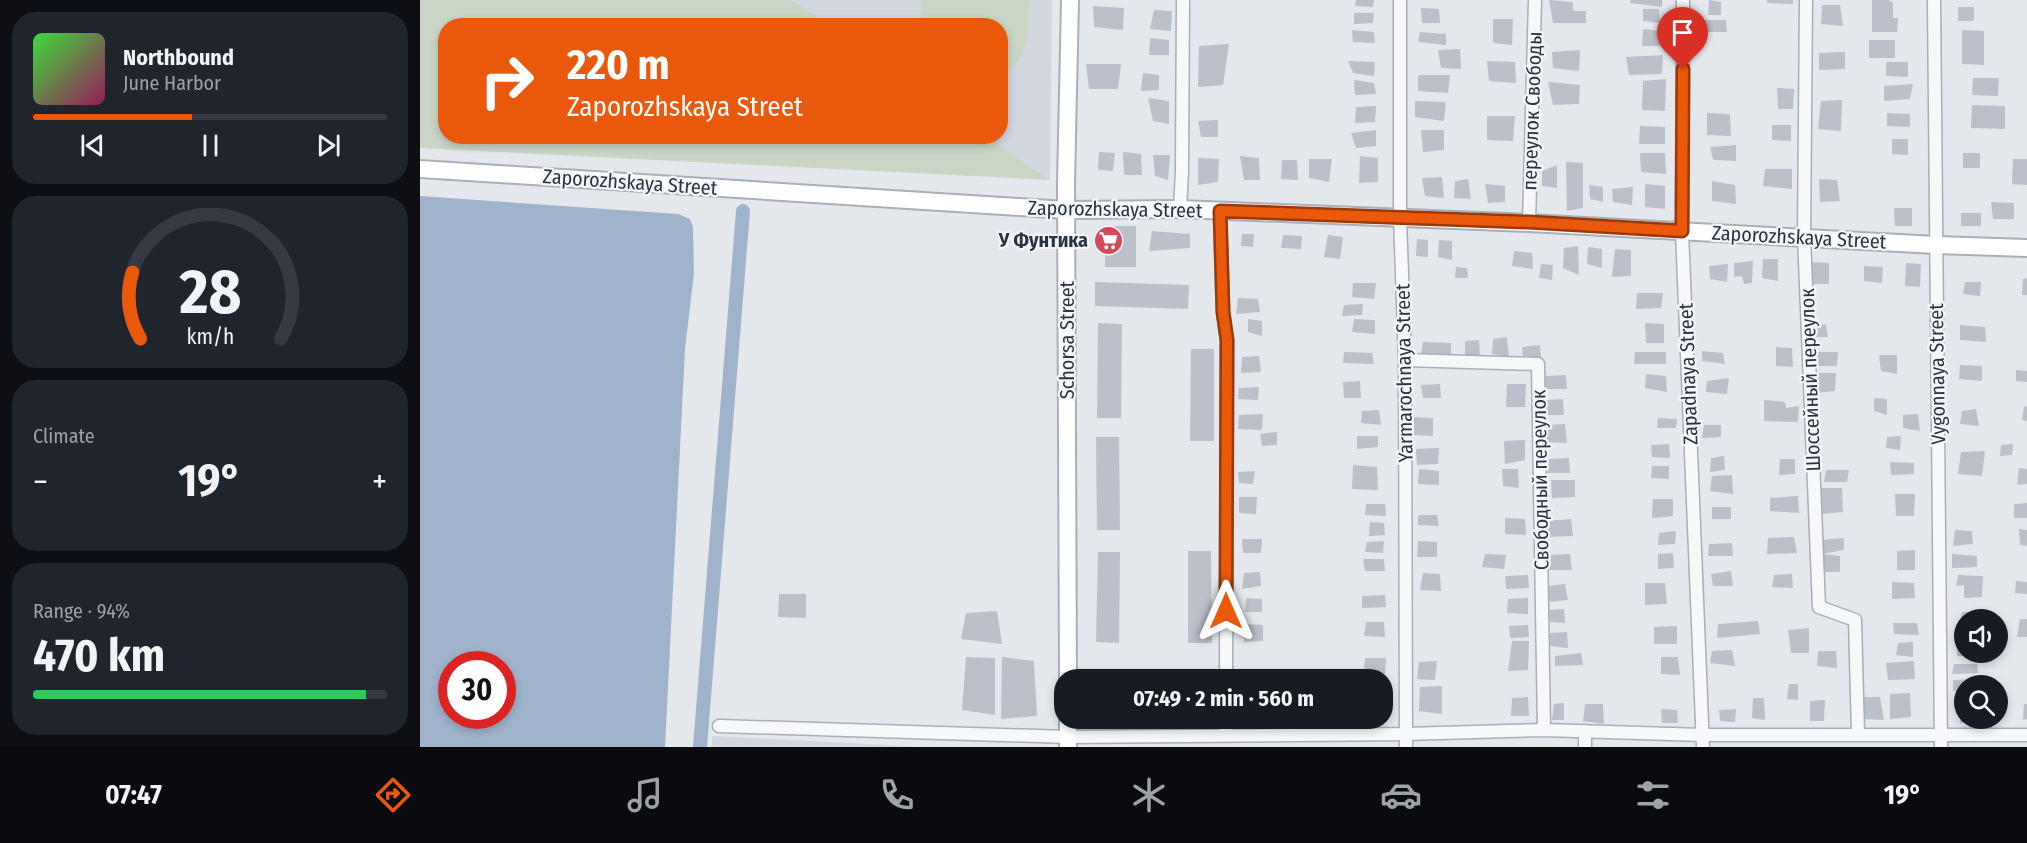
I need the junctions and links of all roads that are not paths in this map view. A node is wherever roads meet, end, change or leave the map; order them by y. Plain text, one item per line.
1 (1070, 0) edge
2 (1183, 0) edge
3 (1400, 0) edge
4 (1535, 0) edge
5 (1683, 0) edge
6 (1806, 0) edge
7 (1934, 0) edge
8 (420, 169) edge
9 (1180, 209) junction
10 (1066, 210) junction
11 (1220, 211) junction
12 (1400, 218) junction
13 (1529, 222) junction
14 (1682, 231) junction
15 (1804, 236) junction
16 (1936, 245) junction
17 (2027, 248) edge
18 (1405, 360) junction
19 (1068, 669) edge
20 (1226, 669) edge
21 (719, 726) dead end
22 (1226, 729) edge
23 (1544, 730) junction
24 (1585, 731) junction
25 (1941, 733) junction
26 (1858, 734) junction
27 (1226, 735) junction
28 (2027, 735) edge
29 (1209, 741) edge
30 (1406, 741) edge
31 (1703, 741) edge
32 (1068, 742) edge
33 (1585, 747) edge
34 (1941, 747) edge

1 - 10 street, Schorsa Street
2 - 9 street
3 - 12 street, Yarmarochnaya Street
4 - 13 street, переулок Свободы
5 - 14 street, Zapadnaya Street
6 - 15 street, Шоссейный переулок
7 - 16 street, Vygonnaya Street
8 - 10 street, Zaporozhskaya Street
9 - 10 street, Zaporozhskaya Street
9 - 11 street, Zaporozhskaya Street
10 - 19 street, Schorsa Street
11 - 12 street, Zaporozhskaya Street
11 - 20 street
12 - 13 street, Zaporozhskaya Street
12 - 18 street, Yarmarochnaya Street
13 - 14 street, Zaporozhskaya Street
14 - 15 street, Zaporozhskaya Street
14 - 31 street, Zapadnaya Street
15 - 16 street, Zaporozhskaya Street
15 - 26 street, Шоссейный переулок
16 - 17 street, Zaporozhskaya Street
16 - 25 street, Vygonnaya Street
18 - 23 street, Свободный переулок
18 - 30 street, Yarmarochnaya Street
21 - 32 street
22 - 27 street
23 - 24 street
23 - 30 street
24 - 31 street
24 - 33 street
25 - 26 street
25 - 28 street
25 - 34 street, Vygonnaya Street
26 - 31 street
27 - 29 street
27 - 30 street
29 - 32 street

